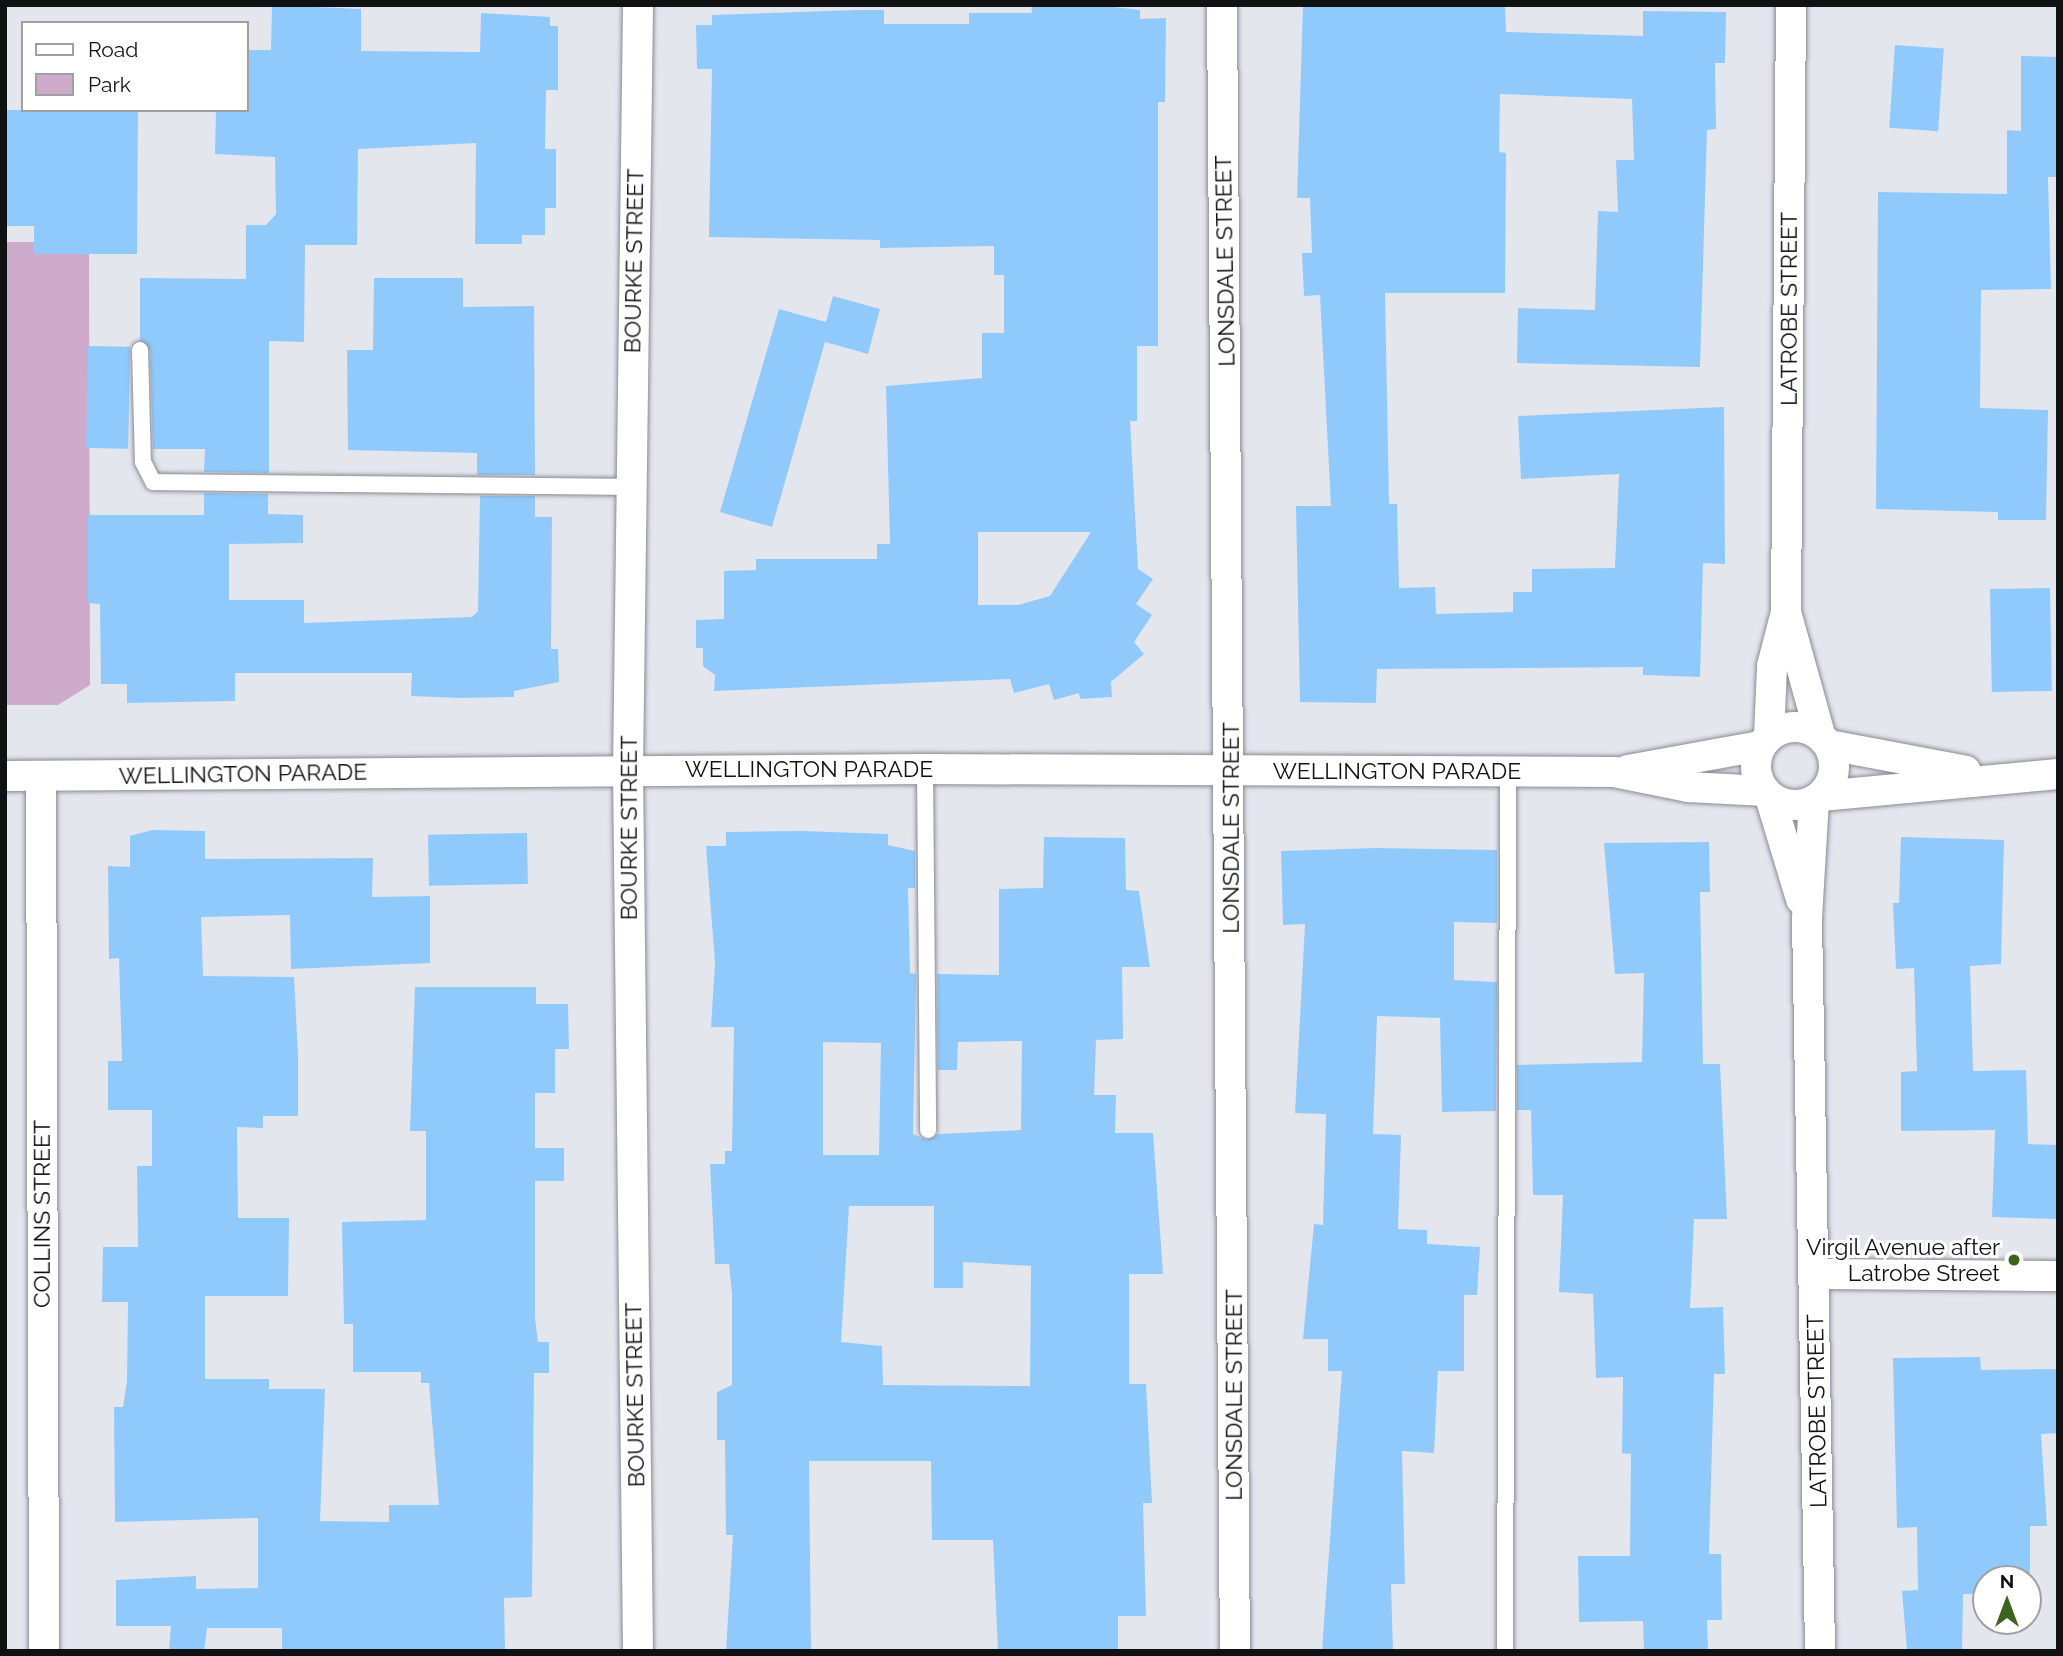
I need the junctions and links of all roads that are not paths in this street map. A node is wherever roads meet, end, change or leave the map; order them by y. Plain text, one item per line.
1 (638, 5) edge
2 (1222, 5) edge
3 (1791, 5) edge
4 (140, 350) dead end
5 (631, 487) junction
6 (1786, 612) junction
7 (1825, 740) junction
8 (1765, 741) junction
9 (925, 769) junction
10 (628, 770) junction
11 (1231, 770) junction
12 (1507, 772) junction
13 (1614, 772) junction
14 (2058, 774) edge
15 (2000, 775) junction
16 (5, 776) edge
17 (41, 776) junction
18 (1767, 794) junction
19 (1817, 798) junction
20 (1807, 919) junction
21 (928, 1130) dead end
22 (1816, 1275) junction
23 (2058, 1276) edge
24 (44, 1651) edge
25 (638, 1651) edge
26 (1235, 1651) edge
27 (1504, 1651) edge
28 (1820, 1651) edge

1 - 5 street, BOURKE STREET
2 - 11 street, LONSDALE STREET
3 - 6 street, LATROBE STREET
4 - 5 lane
5 - 10 street, BOURKE STREET
6 - 7 street, LATROBE STREET
6 - 8 street, LATROBE STREET
7 - 8 street
7 - 15 street
7 - 19 street
8 - 13 street, WELLINGTON PARADE
8 - 18 street
9 - 10 street, WELLINGTON PARADE
9 - 11 street, WELLINGTON PARADE
9 - 21 lane
10 - 17 street, WELLINGTON PARADE
10 - 25 street, BOURKE STREET
11 - 12 street, WELLINGTON PARADE
11 - 26 street, LONSDALE STREET
12 - 13 street, WELLINGTON PARADE
12 - 27 lane
13 - 18 street, WELLINGTON PARADE
14 - 15 street
15 - 19 street
16 - 17 street, WELLINGTON PARADE
17 - 24 street, COLLINS STREET
18 - 19 street
18 - 20 street, LATROBE STREET
19 - 20 street, LATROBE STREET
20 - 22 street, LATROBE STREET
22 - 23 street
22 - 28 street, LATROBE STREET

